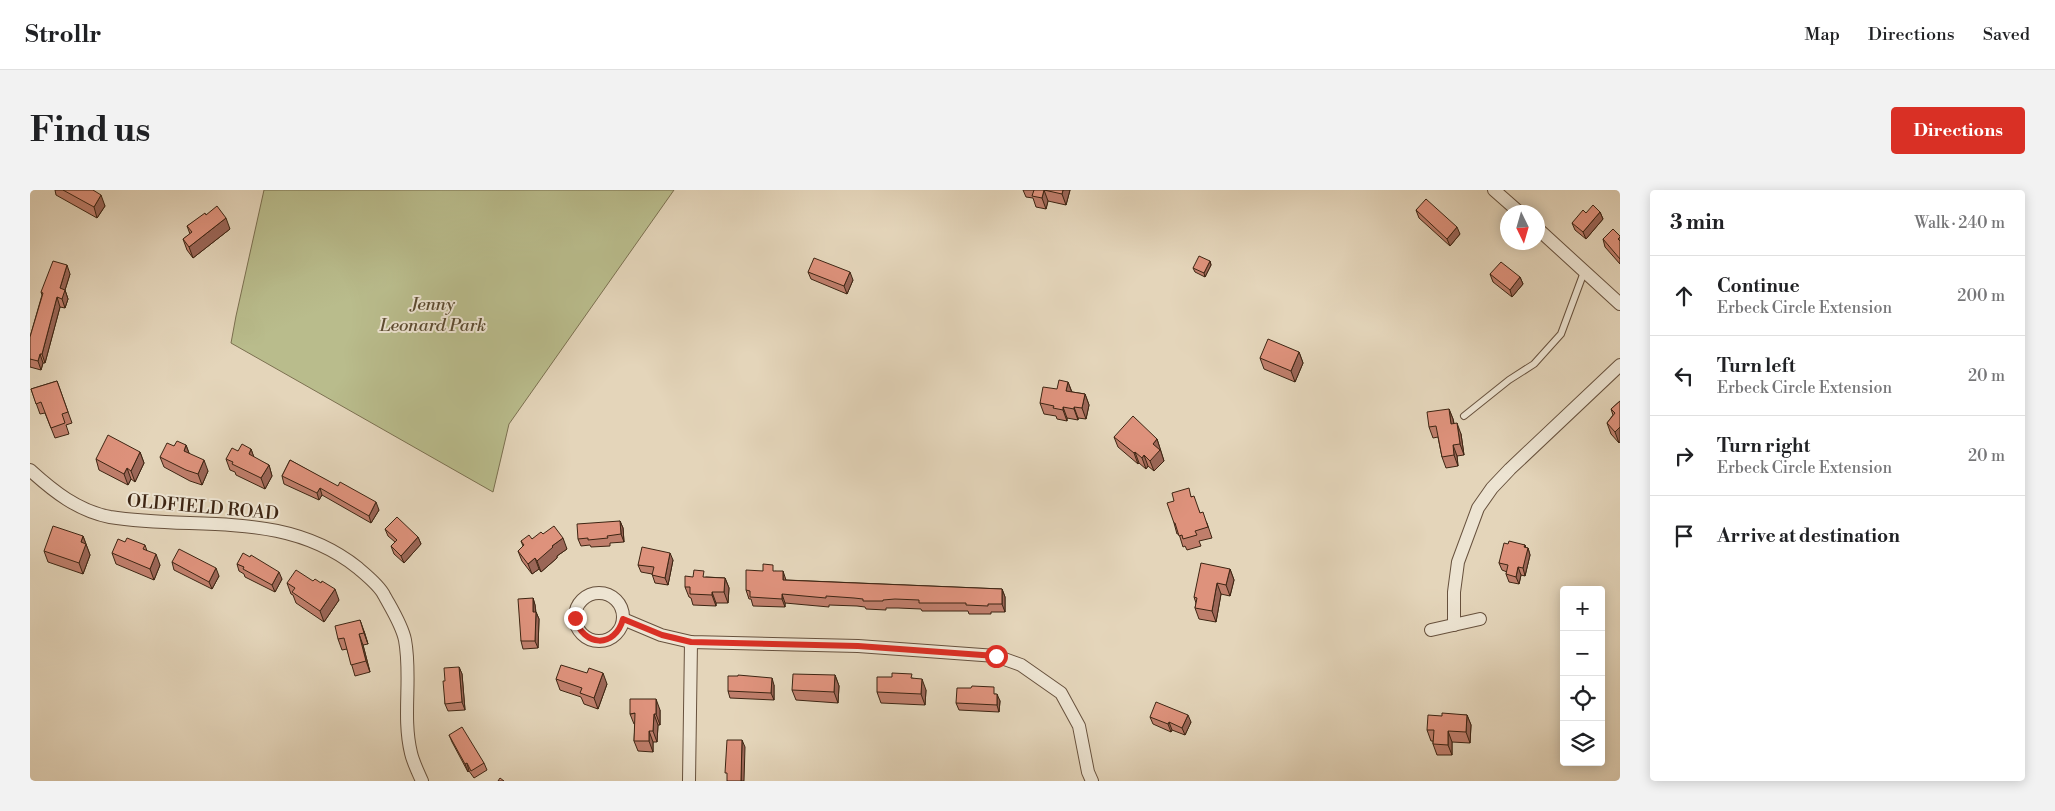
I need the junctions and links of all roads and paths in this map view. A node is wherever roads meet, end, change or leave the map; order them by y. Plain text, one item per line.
1 (1494, 190) edge
2 (1511, 205) edge
3 (1545, 235) edge
4 (1584, 270) junction
5 (1620, 304) edge
6 (1620, 365) edge
7 (1464, 416) dead end
8 (30, 470) edge
9 (623, 619) dead end
10 (1480, 619) dead end
11 (1454, 625) junction
12 (1431, 630) dead end
13 (691, 642) junction
14 (422, 781) edge
15 (689, 781) edge
16 (1092, 781) edge

1 - 2 street
3 - 4 street
4 - 5 street
4 - 7 lane
6 - 11 street
8 - 14 street, OLDFIELD ROAD
9 - 13 street
10 - 11 street
11 - 12 street
13 - 15 street
13 - 16 street

